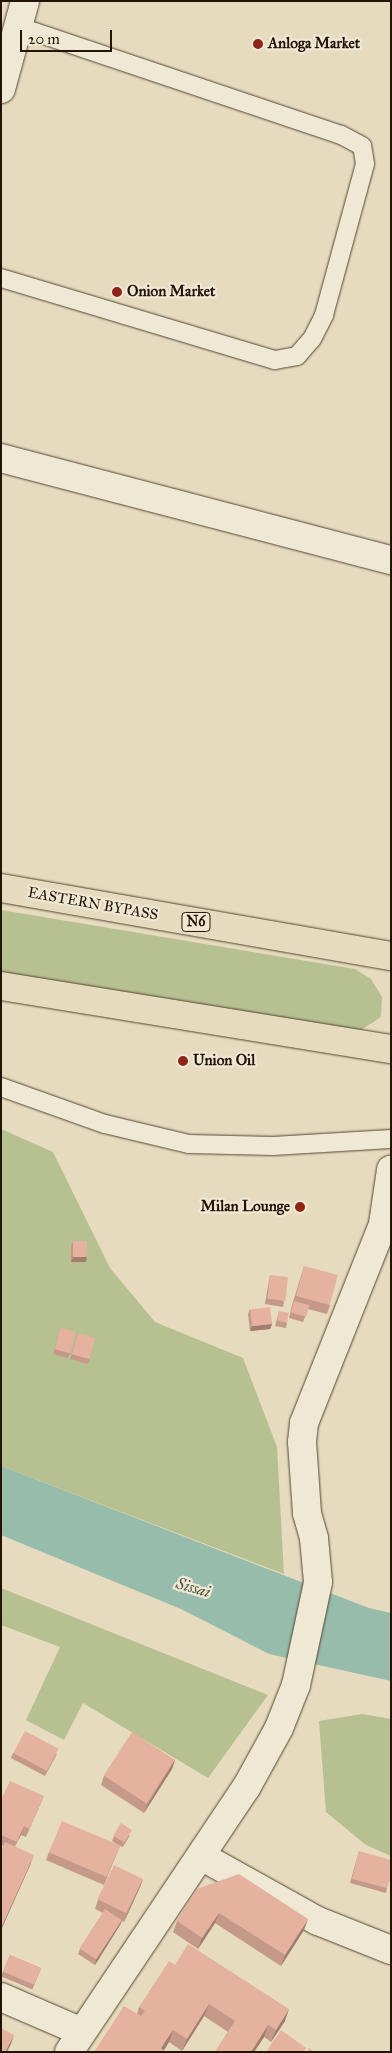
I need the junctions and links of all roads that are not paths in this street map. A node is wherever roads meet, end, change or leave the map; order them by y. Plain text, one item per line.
1 (22, 14) edge
2 (1, 89) edge
3 (1, 278) edge
4 (1, 458) edge
5 (391, 560) edge
6 (1, 888) edge
7 (391, 956) edge
8 (1, 986) edge
9 (391, 1049) edge
10 (1, 1087) edge
11 (391, 1139) edge
12 (391, 1170) edge
13 (201, 1856) junction
14 (391, 1950) edge
15 (1, 1997) edge
16 (76, 2042) edge

1 - 2 street
1 - 3 lane
4 - 5 street
6 - 7 highway, EASTERN BYPASS / N6
8 - 9 highway
10 - 11 lane
12 - 13 street
13 - 14 street
13 - 16 street
15 - 16 street

